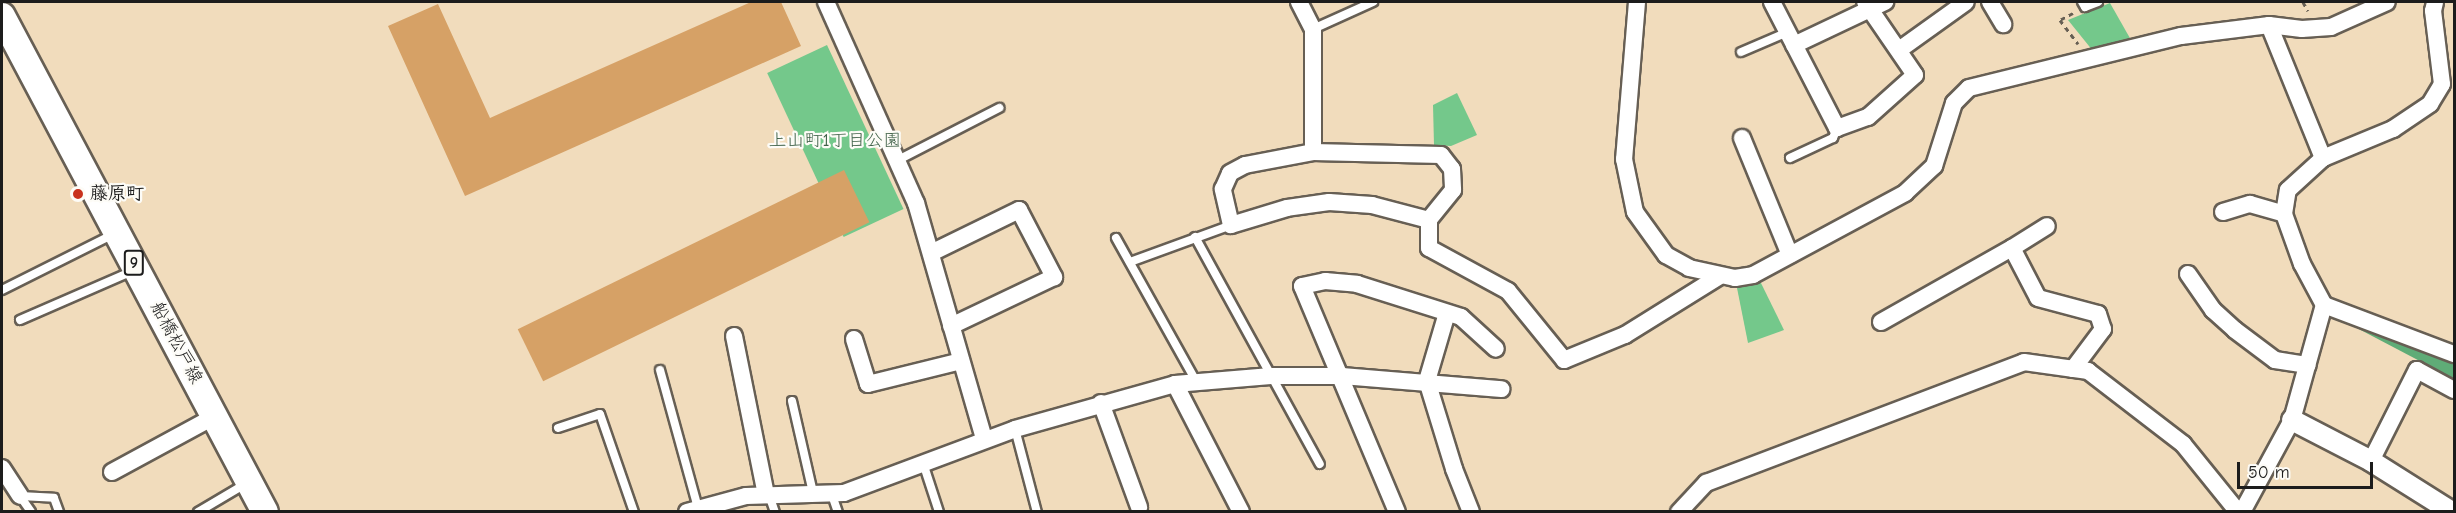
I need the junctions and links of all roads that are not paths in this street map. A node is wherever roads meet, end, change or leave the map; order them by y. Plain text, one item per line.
1 (826, 2) edge
2 (1299, 2) edge
3 (1372, 2) edge
4 (1636, 2) edge
5 (1772, 2) edge
6 (1966, 2) edge
7 (1990, 2) edge
8 (2098, 2) edge
9 (2387, 2) edge
10 (2435, 2) edge
11 (1874, 4) edge
12 (2084, 4) edge
13 (2, 16) edge
14 (2003, 24) dead end
15 (2269, 25) junction
16 (1313, 28) junction
17 (1791, 38) junction
18 (1899, 50) junction
19 (1741, 52) dead end
20 (2448, 78) edge
21 (999, 108) dead end
22 (1837, 128) junction
23 (1742, 138) dead end
24 (1313, 152) junction
25 (1790, 158) dead end
26 (2323, 158) junction
27 (898, 160) junction
28 (2223, 212) dead end
29 (2284, 214) junction
30 (1429, 220) junction
31 (1231, 225) junction
32 (2047, 226) dead end
33 (117, 233) junction
34 (1195, 237) junction
35 (1116, 238) dead end
36 (2012, 248) junction
37 (931, 253) junction
38 (1790, 255) junction
39 (1130, 262) junction
40 (137, 269) junction
41 (2188, 274) dead end
42 (1718, 277) junction
43 (2, 290) edge
44 (2324, 305) junction
45 (1447, 313) junction
46 (20, 320) dead end
47 (1881, 321) dead end
48 (951, 326) junction
49 (734, 336) dead end
50 (854, 339) dead end
51 (1496, 349) dead end
52 (2454, 354) edge
53 (961, 360) junction
54 (2308, 365) junction
55 (2073, 369) junction
56 (660, 370) dead end
57 (1271, 376) junction
58 (1342, 376) junction
59 (1196, 381) junction
60 (1426, 381) junction
61 (1175, 384) junction
62 (1501, 389) dead end
63 (2454, 390) edge
64 (792, 401) dead end
65 (1101, 403) junction
66 (215, 416) junction
67 (2292, 420) junction
68 (558, 428) dead end
69 (1015, 429) junction
70 (984, 439) junction
71 (2372, 461) junction
72 (1320, 464) dead end
73 (924, 466) junction
74 (2, 468) edge
75 (112, 472) dead end
76 (250, 481) junction
77 (813, 493) junction
78 (767, 494) junction
79 (832, 495) junction
80 (20, 496) junction
81 (1139, 507) dead end
82 (692, 510) edge
83 (31, 512) edge
84 (59, 512) edge
85 (198, 512) edge
86 (265, 512) edge
87 (633, 512) edge
88 (775, 512) edge
89 (838, 512) edge
90 (939, 512) edge
91 (1037, 512) edge
92 (1241, 512) edge
93 (1397, 512) edge
94 (1471, 512) edge
95 (1679, 512) edge
96 (2240, 512) edge
97 (2452, 512) edge

1 - 27 street
2 - 16 street
3 - 16 lane
4 - 42 street
5 - 17 street
6 - 18 street
7 - 14 street
8 - 12 lane
9 - 15 street
10 - 20 street
11 - 17 street
11 - 18 street
13 - 33 main road, 船橋松戸線 / 9
15 - 26 street
15 - 38 street
16 - 24 street
17 - 19 lane
17 - 22 street
18 - 22 street
20 - 26 street
21 - 27 lane
22 - 25 lane
23 - 38 street
24 - 30 street
24 - 31 street
26 - 29 street
27 - 37 street
28 - 29 street
29 - 44 street
30 - 31 street
30 - 42 street
31 - 34 lane
32 - 36 street
33 - 40 main road, 船橋松戸線 / 9
33 - 43 lane
34 - 39 lane
34 - 57 lane
35 - 39 lane
36 - 47 street
36 - 55 street
37 - 48 street
37 - 48 street
38 - 42 street
39 - 59 lane
40 - 46 lane
40 - 66 main road, 船橋松戸線 / 9
41 - 54 street
44 - 52 street
44 - 54 street
45 - 51 street
45 - 58 street
45 - 60 street
48 - 53 street
49 - 78 street
50 - 53 street
53 - 70 street
54 - 67 street
55 - 95 street
55 - 96 street
56 - 82 lane
57 - 58 street
57 - 59 street
57 - 72 lane
58 - 60 street
58 - 93 street
59 - 61 street
60 - 62 street
60 - 94 street
61 - 65 street
61 - 92 street
63 - 71 street
64 - 77 lane
65 - 69 street
65 - 81 street
66 - 75 street
66 - 76 main road, 船橋松戸線 / 9
67 - 71 street
67 - 96 street
68 - 87 lane
69 - 70 street
69 - 91 lane
70 - 73 street
71 - 97 street
73 - 79 street
73 - 90 lane
74 - 80 street
76 - 85 lane
76 - 86 main road, 船橋松戸線 / 9
77 - 78 street
77 - 79 street
78 - 82 street
78 - 88 lane
79 - 89 lane
80 - 83 lane
80 - 84 lane

